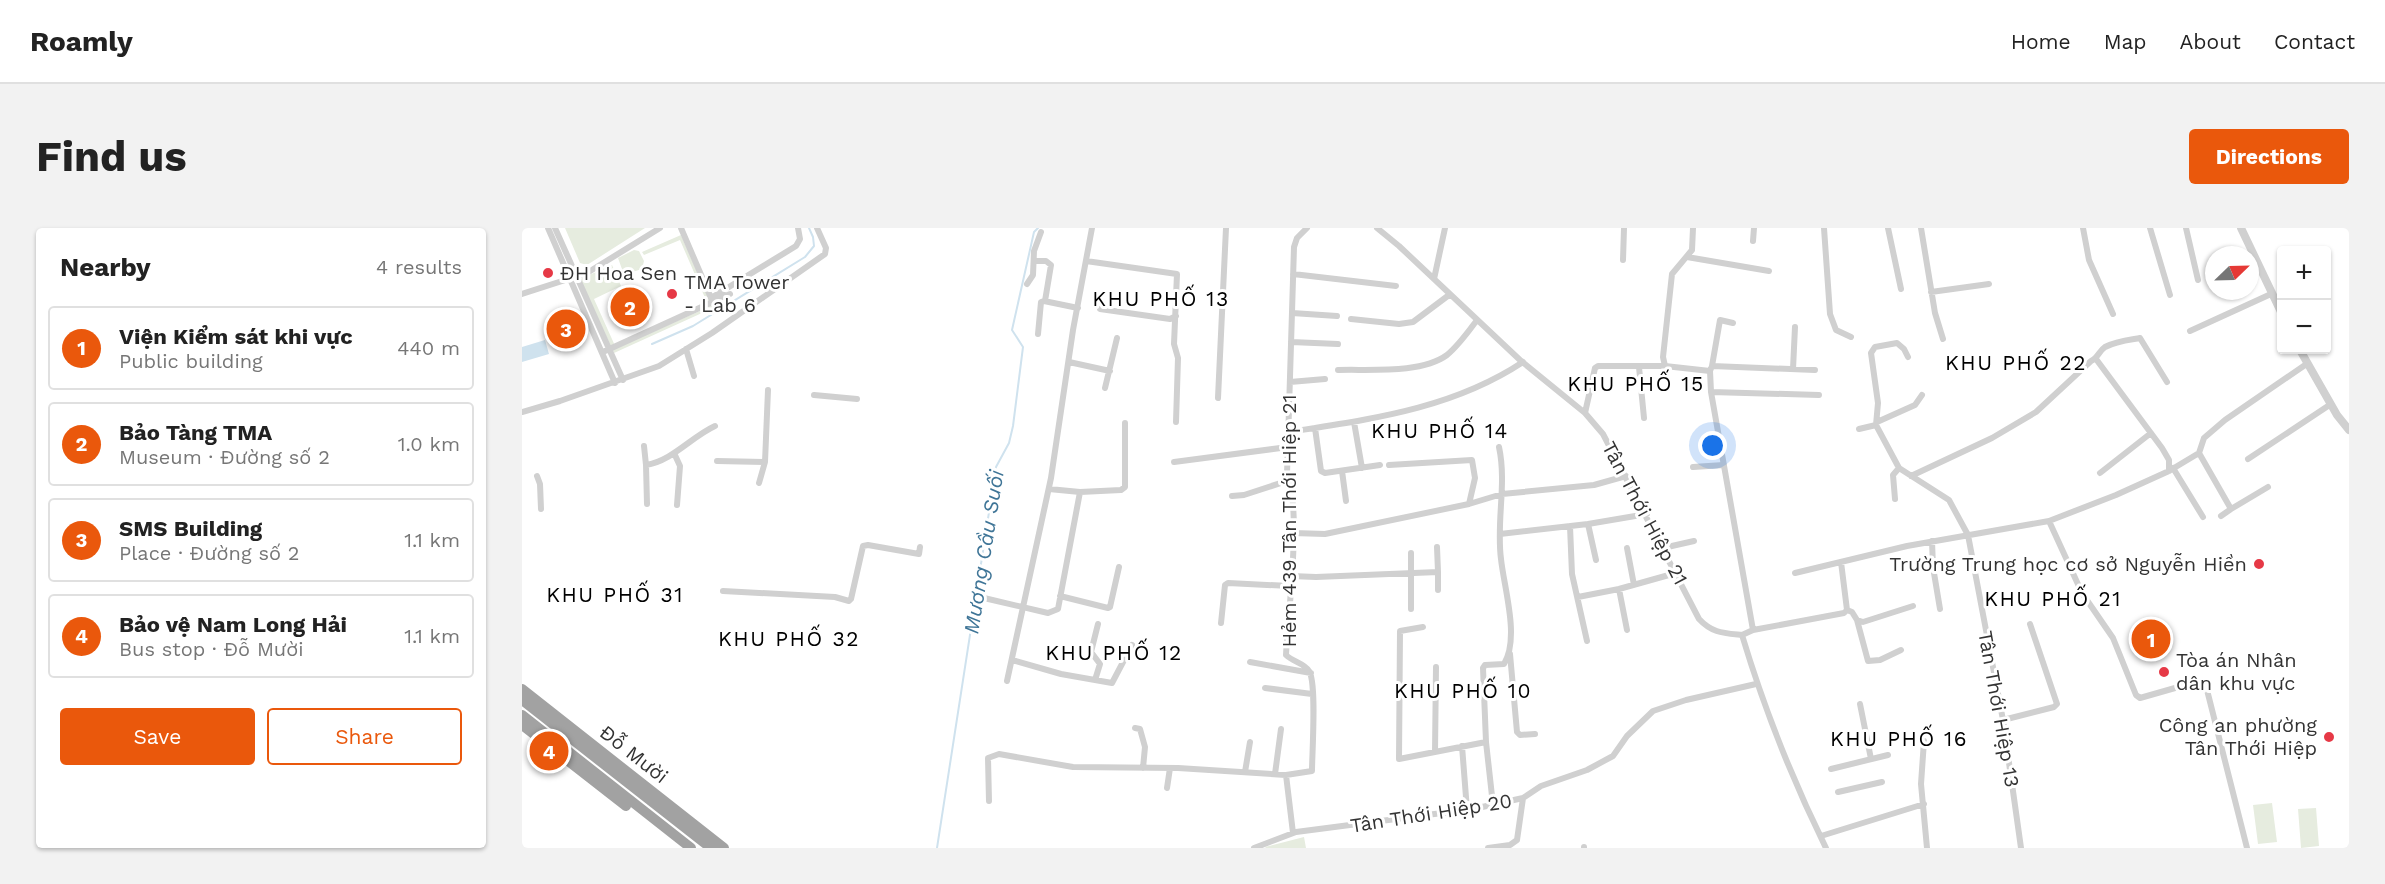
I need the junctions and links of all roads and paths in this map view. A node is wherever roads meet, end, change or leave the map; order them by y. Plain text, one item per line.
1 (548, 228) edge
2 (555, 228) edge
3 (660, 228) edge
4 (681, 228) edge
5 (798, 228) edge
6 (817, 228) edge
7 (1092, 228) edge
8 (1226, 228) edge
9 (1307, 228) edge
10 (1377, 228) edge
11 (1445, 228) edge
12 (1624, 228) edge
13 (1693, 228) edge
14 (1754, 228) edge
15 (1824, 228) edge
16 (1888, 228) edge
17 (1921, 228) edge
18 (2083, 228) edge
19 (2150, 228) edge
20 (2186, 228) edge
21 (2241, 228) edge
22 (1041, 232) dead end
23 (1753, 241) dead end
24 (1687, 257) junction
25 (1623, 260) dead end
26 (1034, 261) junction
27 (1086, 261) junction
28 (1769, 271) dead end
29 (1293, 274) junction
30 (574, 278) junction
31 (1434, 279) junction
32 (2198, 280) dead end
33 (1027, 284) dead end
34 (1989, 284) dead end
35 (1396, 286) dead end
36 (1901, 289) dead end
37 (1931, 292) junction
38 (522, 294) edge
39 (730, 294) dead end
40 (2271, 294) junction
41 (1449, 295) junction
42 (2170, 295) dead end
43 (1045, 301) junction
44 (2277, 305) edge
45 (1078, 308) junction
46 (1100, 309) dead end
47 (1292, 313) junction
48 (2113, 314) dead end
49 (1176, 316) junction
50 (1337, 316) dead end
51 (1351, 320) dead end
52 (1477, 320) junction
53 (1733, 323) dead end
54 (1795, 327) dead end
55 (2190, 331) dead end
56 (1038, 334) dead end
57 (1851, 337) dead end
58 (1117, 339) dead end
59 (1943, 339) dead end
60 (1291, 342) junction
61 (1338, 344) dead end
62 (686, 350) junction
63 (605, 351) junction
64 (2302, 354) edge
65 (1908, 357) dead end
66 (2096, 359) junction
67 (1068, 362) junction
68 (1522, 362) junction
69 (2308, 363) junction
70 (1665, 366) junction
71 (1640, 367) junction
72 (1711, 369) junction
73 (1793, 369) junction
74 (1338, 370) dead end
75 (1815, 370) dead end
76 (1110, 371) junction
77 (694, 376) dead end
78 (623, 380) junction
79 (1324, 380) dead end
80 (615, 382) junction
81 (1290, 382) junction
82 (2167, 382) dead end
83 (1105, 388) dead end
84 (768, 390) dead end
85 (1711, 392) junction
86 (814, 395) dead end
87 (1819, 395) dead end
88 (1922, 395) dead end
89 (1218, 398) dead end
90 (857, 399) dead end
91 (2331, 404) junction
92 (522, 412) edge
93 (1585, 413) junction
94 (1644, 418) dead end
95 (1176, 422) dead end
96 (1354, 422) junction
97 (1125, 423) dead end
98 (1876, 423) junction
99 (715, 426) dead end
100 (1315, 428) junction
101 (1859, 429) dead end
102 (2349, 430) edge
103 (1289, 432) junction
104 (2151, 433) junction
105 (644, 446) dead end
106 (1288, 447) junction
107 (1499, 447) dead end
108 (674, 453) junction
109 (2199, 453) junction
110 (2248, 459) dead end
111 (717, 461) dead end
112 (765, 462) junction
113 (1174, 462) dead end
114 (646, 465) junction
115 (1380, 465) dead end
116 (1389, 465) dead end
117 (1724, 465) junction
118 (1693, 467) dead end
119 (1362, 468) junction
120 (1899, 468) junction
121 (2171, 470) junction
122 (1342, 471) junction
123 (2100, 472) dead end
124 (537, 476) dead end
125 (1626, 476) junction
126 (1911, 476) junction
127 (1290, 480) junction
128 (759, 483) dead end
129 (2268, 487) dead end
130 (1048, 489) junction
131 (1080, 492) junction
132 (1502, 494) junction
133 (1232, 496) dead end
134 (1895, 499) dead end
135 (1346, 501) dead end
136 (647, 504) dead end
137 (1469, 504) junction
138 (677, 505) dead end
139 (541, 509) dead end
140 (2231, 509) junction
141 (1647, 514) junction
142 (2221, 516) dead end
143 (2203, 517) dead end
144 (2049, 521) junction
145 (1588, 524) junction
146 (1570, 526) junction
147 (1293, 532) junction
148 (1500, 534) junction
149 (1968, 535) junction
150 (1694, 541) dead end
151 (1932, 542) junction
152 (920, 547) dead end
153 (1437, 547) dead end
154 (1627, 548) dead end
155 (1663, 548) junction
156 (1411, 553) dead end
157 (1596, 560) dead end
158 (1840, 562) junction
159 (1119, 567) dead end
160 (1438, 572) junction
161 (1411, 573) junction
162 (1676, 573) junction
163 (1795, 573) dead end
164 (1291, 576) junction
165 (1634, 585) junction
166 (1290, 586) junction
167 (1619, 589) junction
168 (1438, 590) dead end
169 (723, 591) dead end
170 (1060, 596) junction
171 (1578, 597) junction
172 (984, 598) dead end
173 (1913, 606) dead end
174 (1023, 608) junction
175 (1411, 609) dead end
176 (1940, 609) dead end
177 (1847, 610) junction
178 (1857, 620) junction
179 (1221, 623) dead end
180 (1098, 624) dead end
181 (2030, 624) dead end
182 (1423, 627) dead end
183 (1627, 630) dead end
184 (1753, 630) junction
185 (1742, 635) junction
186 (1587, 641) dead end
187 (1132, 645) dead end
188 (1901, 651) dead end
189 (1510, 654) junction
190 (1012, 660) junction
191 (1250, 662) dead end
192 (1436, 667) dead end
193 (1311, 673) junction
194 (1095, 680) junction
195 (1007, 681) dead end
196 (1756, 684) junction
197 (1265, 688) dead end
198 (522, 689) edge
199 (1312, 694) junction
200 (522, 700) edge
201 (1860, 704) dead end
202 (522, 715) edge
203 (2003, 720) junction
204 (522, 725) edge
205 (1134, 728) dead end
206 (1281, 729) dead end
207 (1535, 734) dead end
208 (1924, 741) dead end
209 (1250, 742) dead end
210 (1486, 742) junction
211 (1462, 746) junction
212 (1435, 752) junction
213 (1888, 755) dead end
214 (1871, 759) junction
215 (1143, 768) junction
216 (1170, 768) junction
217 (1831, 769) dead end
218 (1245, 772) junction
219 (1275, 774) junction
220 (1286, 775) junction
221 (1882, 782) dead end
222 (1167, 788) dead end
223 (1838, 792) dead end
224 (1523, 798) junction
225 (989, 801) dead end
226 (1924, 804) junction
227 (1493, 805) junction
228 (1467, 810) junction
229 (1293, 833) junction
230 (1821, 836) junction
231 (672, 837) junction
232 (680, 848) edge
233 (691, 848) edge
234 (711, 848) edge
235 (724, 848) edge
236 (1254, 848) edge
237 (1488, 848) edge
238 (1826, 848) edge
239 (1927, 848) edge
240 (2021, 848) edge
241 (2247, 848) edge

1 - 30 street
2 - 30 street
3 - 30 street
4 - 5 street
6 - 62 street
7 - 27 street
8 - 89 street
9 - 29 street, Hẻm 439 Tân Thới Hiệp 21
10 - 31 street, Tân Thới Hiệp 21
11 - 31 street
12 - 25 street
13 - 24 street
14 - 23 street
15 - 57 street
16 - 36 street
17 - 37 street
18 - 48 street
19 - 42 street
20 - 32 street
21 - 40 street
22 - 26 street
24 - 28 street
24 - 70 street
26 - 33 street
26 - 43 street
27 - 45 street
27 - 49 street
29 - 35 street
29 - 47 street, Hẻm 439 Tân Thới Hiệp 21
30 - 38 street
30 - 63 street
31 - 41 street, Tân Thới Hiệp 21
34 - 37 street
37 - 59 street
39 - 63 street
40 - 44 street
40 - 55 street
41 - 51 street
41 - 52 street, Tân Thới Hiệp 21
43 - 45 street
43 - 56 street
45 - 67 street
46 - 49 street
47 - 50 street
47 - 60 street, Hẻm 439 Tân Thới Hiệp 21
49 - 95 street
52 - 68 street, Tân Thới Hiệp 21
52 - 74 street
53 - 72 street
54 - 73 street
58 - 76 street
60 - 61 street
60 - 81 street, Hẻm 439 Tân Thới Hiệp 21
62 - 77 street
62 - 78 street
63 - 78 street
63 - 80 street
64 - 69 street
65 - 98 street
66 - 82 street
66 - 104 street
66 - 126 street
67 - 76 street
67 - 130 street
68 - 93 street, Tân Thới Hiệp 21
68 - 96 street
69 - 91 street
69 - 109 street
70 - 71 street
70 - 72 street
71 - 93 street
71 - 94 street
72 - 73 street
72 - 85 street
73 - 75 street
76 - 83 street
78 - 80 street
79 - 81 street
80 - 92 street
81 - 103 street, Hẻm 439 Tân Thới Hiệp 21
84 - 112 street
85 - 87 street
85 - 117 street
86 - 90 street
88 - 98 street
91 - 102 street
91 - 110 street
93 - 125 street, Tân Thới Hiệp 21
96 - 100 street
96 - 119 street
97 - 131 street
98 - 101 street
98 - 120 street
99 - 108 street
100 - 103 street
100 - 122 street
103 - 106 street, Hẻm 439 Tân Thới Hiệp 21
104 - 121 street
104 - 123 street
105 - 114 street
106 - 113 street
106 - 127 street, Hẻm 439 Tân Thới Hiệp 21
107 - 132 street
108 - 114 street
108 - 138 street
109 - 121 street
109 - 140 street
111 - 112 street
112 - 128 street
114 - 136 street
115 - 119 street
116 - 137 street
117 - 118 street
117 - 184 street
119 - 122 street
120 - 126 street, Tân Thới Hiệp 13
120 - 134 street
121 - 143 street
121 - 144 street
122 - 135 street
124 - 139 street
125 - 132 street
125 - 141 street, Tân Thới Hiệp 21
126 - 149 street, Tân Thới Hiệp 13
127 - 133 street
127 - 147 street, Hẻm 439 Tân Thới Hiệp 21
129 - 140 street
130 - 131 street
130 - 174 street
131 - 170 street
132 - 137 street
132 - 148 street
137 - 147 street
140 - 142 street
141 - 145 street
141 - 155 street, Tân Thới Hiệp 21
144 - 149 street
144 - 241 street
145 - 146 street
145 - 157 street
146 - 148 street
146 - 171 street
147 - 164 street, Hẻm 439 Tân Thới Hiệp 21
148 - 189 street
149 - 151 street
149 - 203 street, Tân Thới Hiệp 13
150 - 155 street
151 - 158 street
151 - 176 street
152 - 169 street
153 - 160 street
154 - 165 street
155 - 162 street, Tân Thới Hiệp 21
156 - 161 street
158 - 163 street
158 - 177 street
159 - 170 street
160 - 161 street
160 - 168 street
161 - 164 street
161 - 175 street
162 - 165 street
162 - 185 street, Tân Thới Hiệp 21
164 - 166 street, Hẻm 439 Tân Thới Hiệp 21
165 - 167 street
166 - 179 street
166 - 193 street, Hẻm 439 Tân Thới Hiệp 21
167 - 171 street
167 - 183 street
170 - 174 street
171 - 186 street
172 - 174 street
173 - 178 street
174 - 190 street
177 - 178 street
177 - 184 street
178 - 188 street
180 - 194 street
181 - 203 street
182 - 212 street
184 - 185 street
185 - 196 street
187 - 194 street
189 - 207 street
189 - 210 street
190 - 194 street
190 - 195 street
191 - 193 street
192 - 212 street
193 - 199 street, Hẻm 439 Tân Thới Hiệp 21
196 - 224 street, Tân Thới Hiệp 20
196 - 230 street
197 - 199 street
198 - 235 highway, Đỗ Mười
199 - 220 street, Hẻm 439 Tân Thới Hiệp 21
200 - 234 highway, Đỗ Mười
201 - 214 street
202 - 231 highway, Đỗ Mười
203 - 240 street, Tân Thới Hiệp 13
204 - 231 highway, Đỗ Mười
205 - 215 street
206 - 219 street
208 - 226 street
209 - 218 street
210 - 211 street
210 - 227 street
211 - 212 street
211 - 228 street
213 - 214 street
214 - 217 street
215 - 216 street
215 - 225 street
216 - 218 street
216 - 222 street
218 - 219 street
219 - 220 street
220 - 229 street
221 - 223 street
224 - 227 street, Tân Thới Hiệp 20
224 - 237 street
226 - 230 street
226 - 239 street
227 - 228 street, Tân Thới Hiệp 20
228 - 229 street, Tân Thới Hiệp 20
229 - 236 street, Tân Thới Hiệp 20
230 - 238 street
231 - 232 highway, Đỗ Mười
231 - 233 highway, Đỗ Mười

